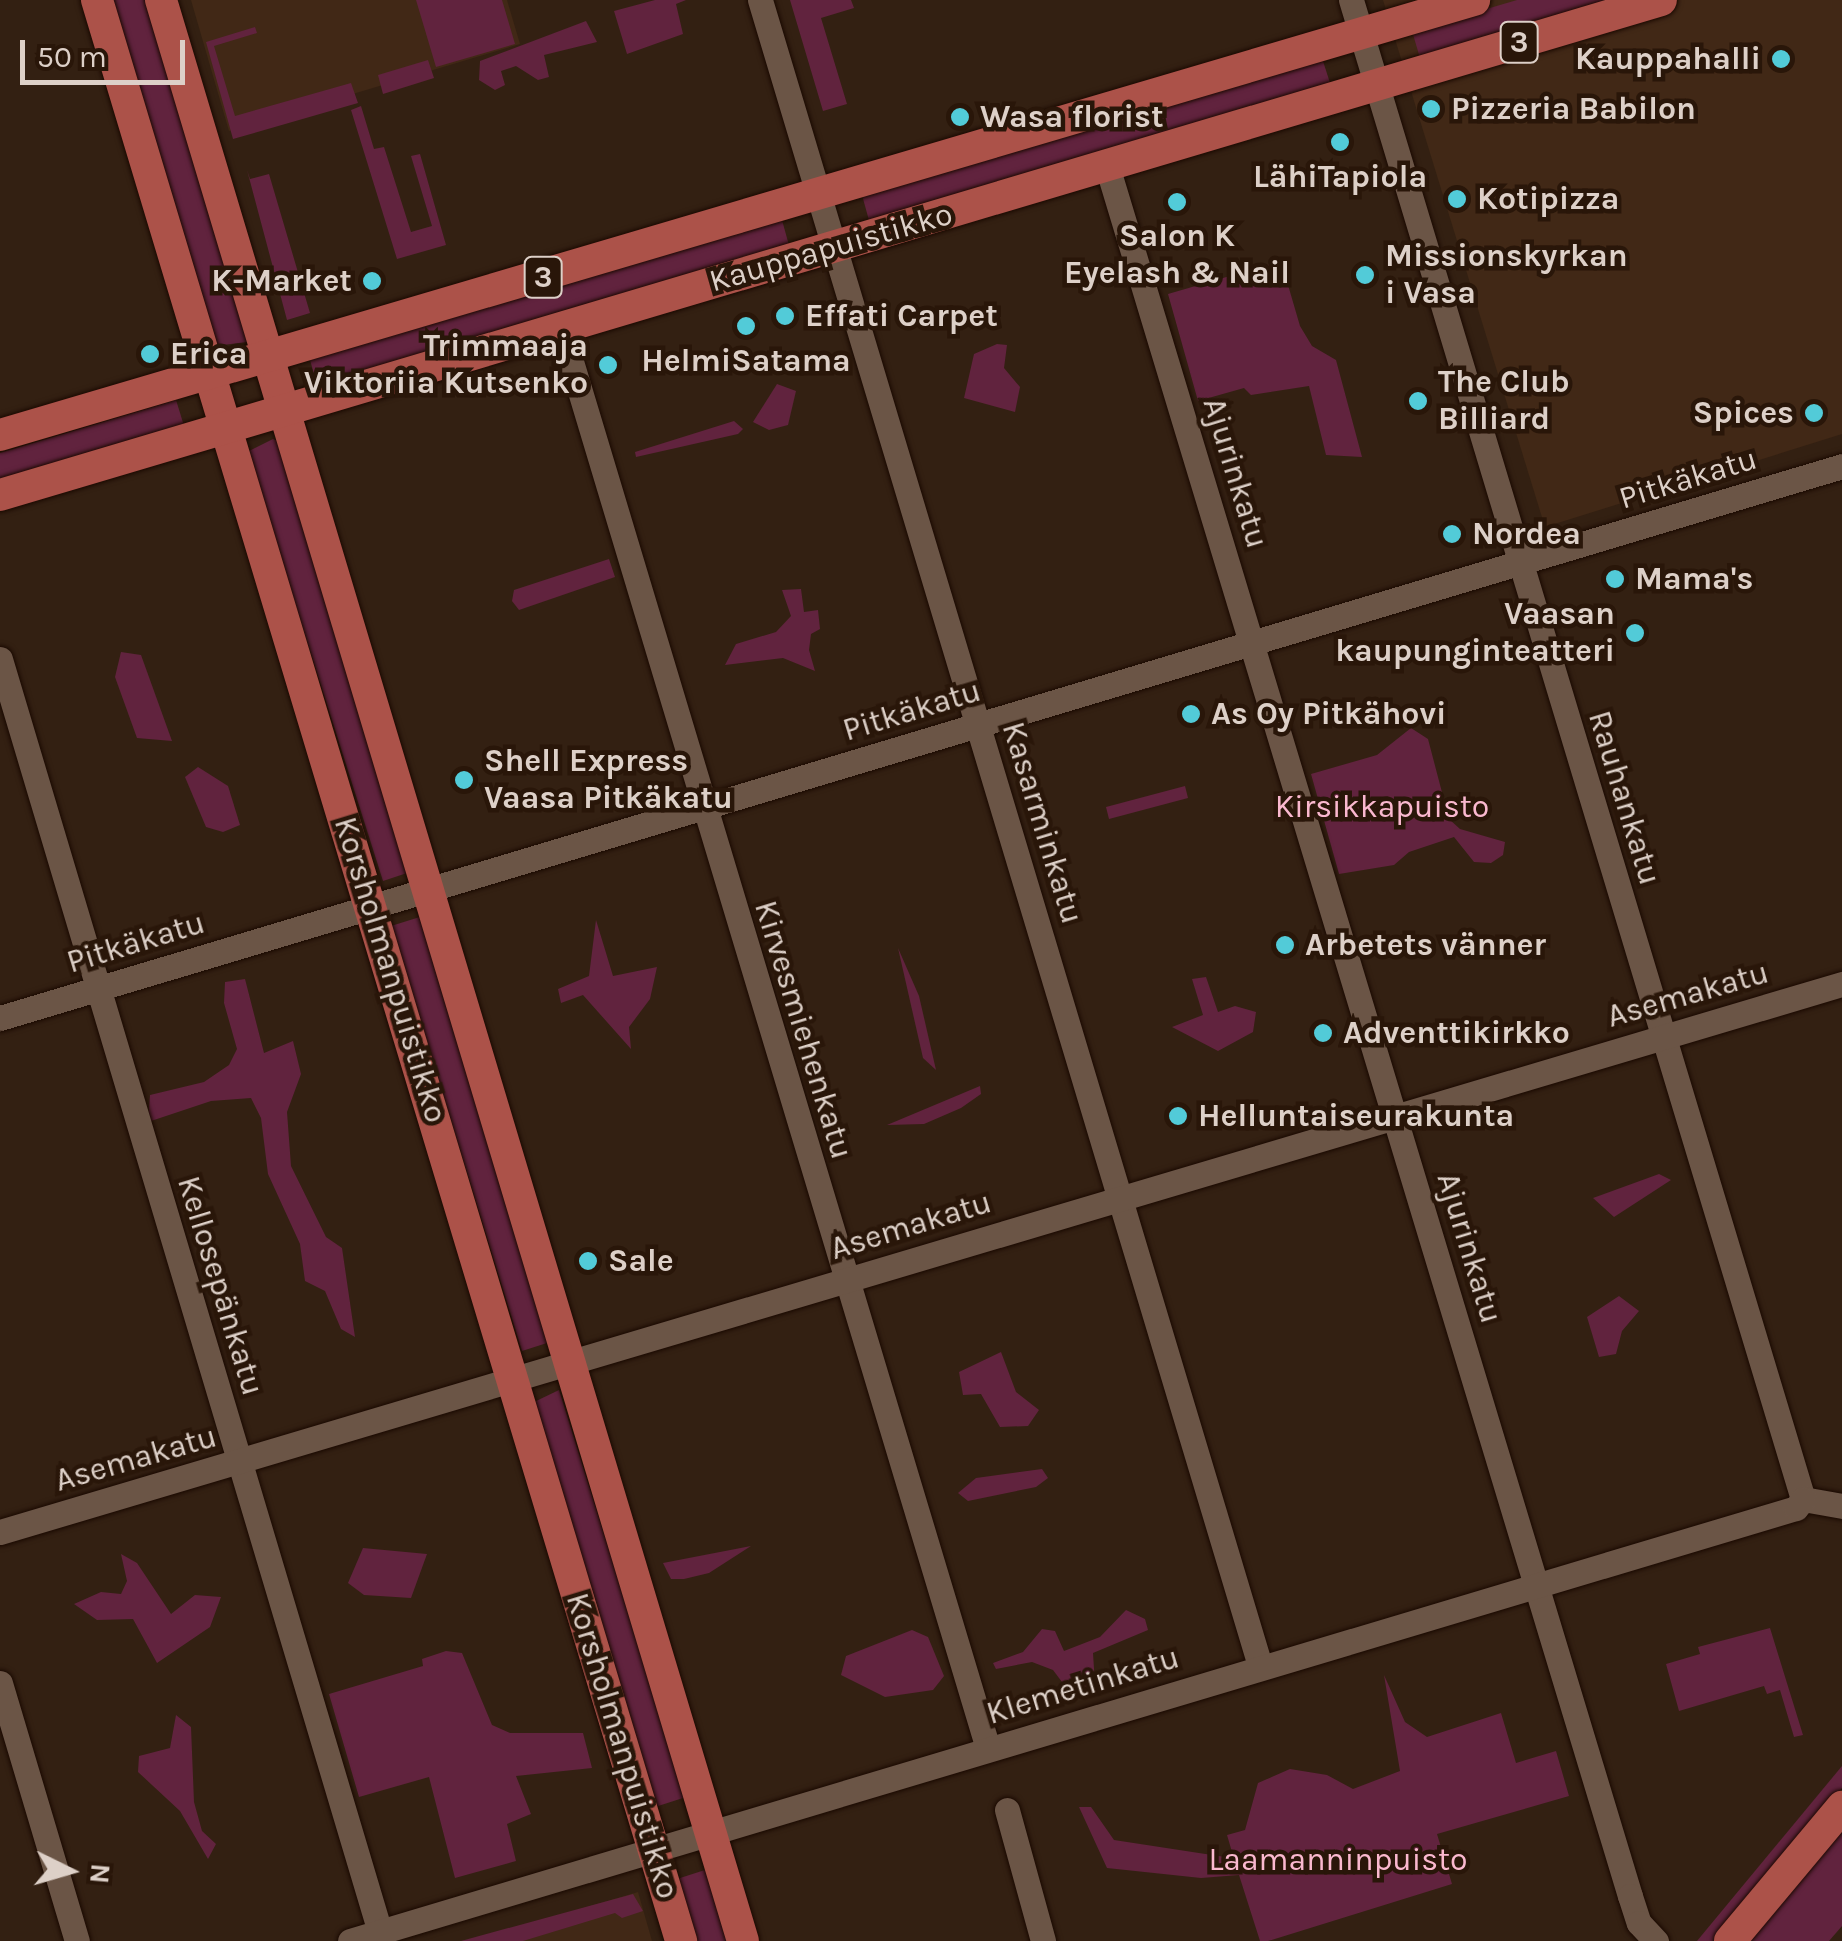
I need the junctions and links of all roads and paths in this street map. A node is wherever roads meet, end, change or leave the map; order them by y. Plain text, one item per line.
1 (97, 0) edge
2 (161, 0) edge
3 (760, 0) edge
4 (1351, 0) edge
5 (1474, 0) edge
6 (1661, 0) edge
7 (1361, 34) junction
8 (1377, 86) junction
9 (1107, 166) junction
10 (818, 196) junction
11 (834, 248) junction
12 (561, 328) junction
13 (268, 358) junction
14 (211, 374) junction
15 (284, 410) junction
16 (227, 428) junction
17 (0, 435) edge
18 (1842, 466) edge
19 (0, 495) edge
20 (1519, 563) junction
21 (1252, 641) junction
22 (0, 659) edge
23 (978, 725) junction
24 (703, 808) junction
25 (430, 889) junction
26 (371, 906) junction
27 (1842, 984) edge
28 (94, 989) junction
29 (0, 1018) edge
30 (1662, 1036) junction
31 (1395, 1114) junction
32 (1122, 1194) junction
33 (843, 1281) junction
34 (572, 1362) junction
35 (512, 1380) junction
36 (239, 1462) junction
37 (1804, 1498) junction
38 (1838, 1502) edge
39 (0, 1532) edge
40 (1536, 1586) junction
41 (1260, 1666) junction
42 (0, 1683) edge
43 (988, 1748) junction
44 (1842, 1807) edge
45 (1007, 1810) dead end
46 (712, 1832) junction
47 (654, 1850) junction
48 (380, 1932) junction
49 (77, 1941) edge
50 (350, 1941) edge
51 (681, 1941) edge
52 (743, 1941) edge
53 (1043, 1941) edge
54 (1656, 1941) edge
55 (1730, 1941) edge

1 - 14 main road, Korsholmanpuistikko
2 - 13 main road, Korsholmanpuistikko
3 - 10 street, Kasarminkatu
4 - 7 street, Rauhankatu
5 - 7 main road, Kauppapuistikko / 3
6 - 8 main road, Kauppapuistikko / 3
7 - 8 street, Rauhankatu
7 - 10 main road, Kauppapuistikko / 3
8 - 9 main road, Kauppapuistikko / 3
8 - 20 street, Rauhankatu
9 - 11 main road, Kauppapuistikko / 3
9 - 21 street, Ajurinkatu
10 - 11 street, Kasarminkatu
10 - 13 main road, Kauppapuistikko / 3
11 - 12 main road, Kauppapuistikko / 3
11 - 23 street, Kasarminkatu
12 - 15 main road, Kauppapuistikko / 3
12 - 24 street, Kirvesmiehenkatu
13 - 14 main road, Kauppapuistikko / 3
13 - 15 main road, Korsholmanpuistikko
14 - 16 main road, Korsholmanpuistikko
14 - 17 main road, Kauppapuistikko / 3
15 - 16 main road, Kauppapuistikko / 3
15 - 25 main road, Korsholmanpuistikko
16 - 19 main road, Kauppapuistikko / 3
16 - 26 main road, Korsholmanpuistikko
18 - 20 street, Pitkäkatu
20 - 21 street, Pitkäkatu
20 - 30 street, Rauhankatu
21 - 23 street, Pitkäkatu
21 - 31 street, Ajurinkatu
22 - 28 street, Kellosepänkatu
23 - 24 street, Pitkäkatu
23 - 32 street, Kasarminkatu
24 - 25 street, Pitkäkatu
24 - 33 street, Kirvesmiehenkatu
25 - 26 street, Pitkäkatu
25 - 34 main road, Korsholmanpuistikko
26 - 28 street, Pitkäkatu
26 - 35 main road, Korsholmanpuistikko
27 - 30 street, Asemakatu
28 - 29 street, Pitkäkatu
28 - 36 street, Kellosepänkatu
30 - 31 street, Asemakatu
30 - 37 street, Rauhankatu
31 - 32 street, Asemakatu
31 - 40 street, Ajurinkatu
32 - 33 street, Asemakatu
32 - 41 street, Kasarminkatu
33 - 34 street, Asemakatu
33 - 43 street, Kirvesmiehenkatu
34 - 35 street, Asemakatu
34 - 46 main road, Korsholmanpuistikko
35 - 36 street, Asemakatu
35 - 47 main road, Korsholmanpuistikko
36 - 39 street, Asemakatu
36 - 48 street, Kellosepänkatu
37 - 38 street
37 - 40 street, Klemetinkatu
40 - 41 street, Klemetinkatu
40 - 54 street, Ajurinkatu
41 - 43 street, Klemetinkatu
42 - 49 street
43 - 46 street, Klemetinkatu
44 - 55 main road
45 - 53 street
46 - 47 street, Klemetinkatu
46 - 52 main road, Korsholmanpuistikko
47 - 48 street, Klemetinkatu
47 - 51 main road, Korsholmanpuistikko
48 - 50 street, Klemetinkatu

